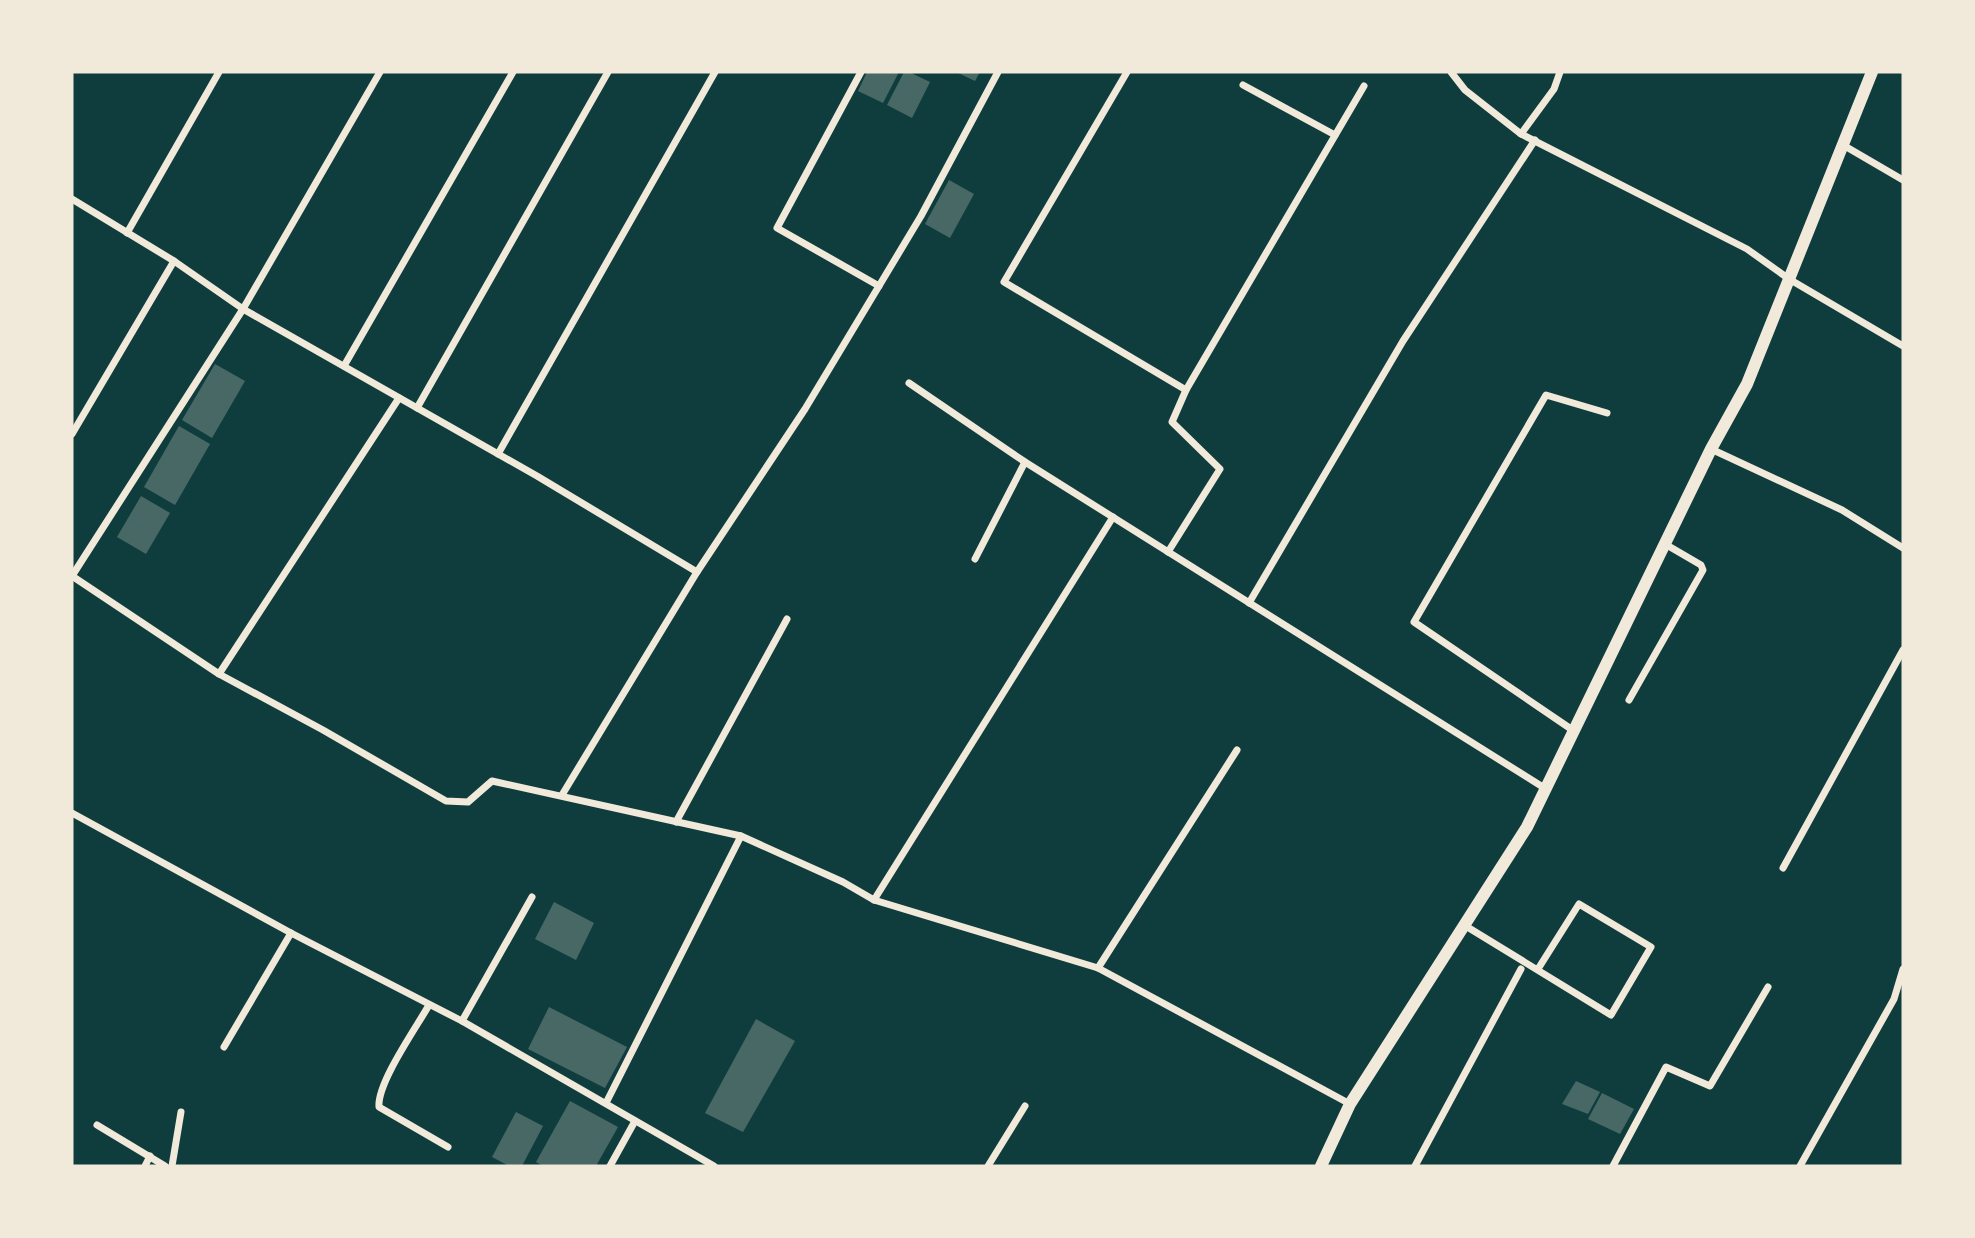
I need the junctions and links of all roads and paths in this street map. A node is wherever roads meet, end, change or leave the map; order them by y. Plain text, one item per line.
1 (219, 72) edge
2 (380, 72) edge
3 (513, 72) edge
4 (608, 72) edge
5 (715, 72) edge
6 (861, 72) edge
7 (998, 72) edge
8 (1127, 72) edge
9 (1451, 72) edge
10 (1559, 72) edge
11 (1872, 72) edge
12 (1243, 85) dead end
13 (1364, 86) dead end
14 (1521, 134) junction
15 (1335, 135) junction
16 (1535, 140) junction
17 (1843, 145) junction
18 (1903, 180) edge
19 (72, 199) edge
20 (127, 233) junction
21 (174, 261) junction
22 (1789, 279) junction
23 (879, 286) junction
24 (243, 309) junction
25 (1903, 346) edge
26 (344, 366) junction
27 (909, 383) dead end
28 (1186, 390) junction
29 (399, 398) junction
30 (417, 408) junction
31 (72, 412) edge
32 (1607, 413) dead end
33 (81, 418) junction
34 (72, 434) edge
35 (1711, 449) junction
36 (498, 454) junction
37 (1025, 462) junction
38 (1113, 517) junction
39 (1665, 544) junction
40 (1903, 548) edge
41 (1168, 552) junction
42 (975, 559) dead end
43 (697, 572) junction
44 (72, 576) edge
45 (1249, 603) junction
46 (787, 619) dead end
47 (1903, 650) edge
48 (219, 674) junction
49 (1629, 700) dead end
50 (1574, 731) junction
51 (1237, 750) dead end
52 (1546, 789) junction
53 (562, 795) junction
54 (72, 813) edge
55 (676, 821) junction
56 (741, 836) junction
57 (1783, 868) dead end
58 (532, 897) dead end
59 (874, 900) junction
60 (1464, 925) junction
61 (291, 933) junction
62 (1098, 968) junction
63 (1521, 969) dead end
64 (1538, 969) junction
65 (1903, 969) edge
66 (1768, 987) dead end
67 (429, 1005) junction
68 (462, 1021) junction
69 (224, 1047) dead end
70 (606, 1103) junction
71 (1350, 1104) junction
72 (1025, 1106) dead end
73 (181, 1112) dead end
74 (635, 1121) junction
75 (97, 1125) dead end
76 (448, 1147) dead end
77 (150, 1156) junction
78 (145, 1166) edge
79 (165, 1166) edge
80 (172, 1166) edge
81 (610, 1166) edge
82 (714, 1166) edge
83 (988, 1166) edge
84 (1321, 1166) edge
85 (1415, 1166) edge
86 (1613, 1166) edge
87 (1800, 1166) edge

1 - 20 street
2 - 24 street
3 - 26 street
4 - 30 street
5 - 36 street
6 - 23 street
7 - 23 street
8 - 28 street
9 - 14 street
10 - 14 street
11 - 17 street
12 - 15 street
13 - 15 street
14 - 16 street
15 - 28 street
16 - 22 street
16 - 45 street
17 - 18 street
17 - 22 street
19 - 20 street
20 - 21 street
21 - 24 street
21 - 33 street
22 - 25 street
22 - 35 street
23 - 43 street
24 - 26 street
24 - 44 street
26 - 29 street
27 - 37 street
28 - 41 street
29 - 30 street
29 - 48 street
30 - 36 street
31 - 33 street
32 - 50 street
33 - 34 street
35 - 39 street
35 - 40 street
36 - 43 street
37 - 38 street
37 - 42 street
38 - 41 street
38 - 59 street
39 - 49 street
39 - 50 street
41 - 45 street
43 - 53 street
44 - 48 street
45 - 52 street
46 - 55 street
47 - 57 street
48 - 53 street
50 - 52 street
51 - 62 street
52 - 60 street
53 - 55 street
54 - 61 street
55 - 56 street
56 - 59 street
56 - 70 street
58 - 68 street
59 - 62 street
60 - 64 street
60 - 71 street
61 - 67 street
61 - 69 street
62 - 71 street
63 - 85 street
64 - 64 street
65 - 87 street
66 - 86 street
67 - 68 street
67 - 76 street
68 - 70 street
70 - 74 street
71 - 84 street
72 - 83 street
73 - 80 street
74 - 81 street
74 - 82 street
75 - 77 street
77 - 78 street
77 - 79 street

